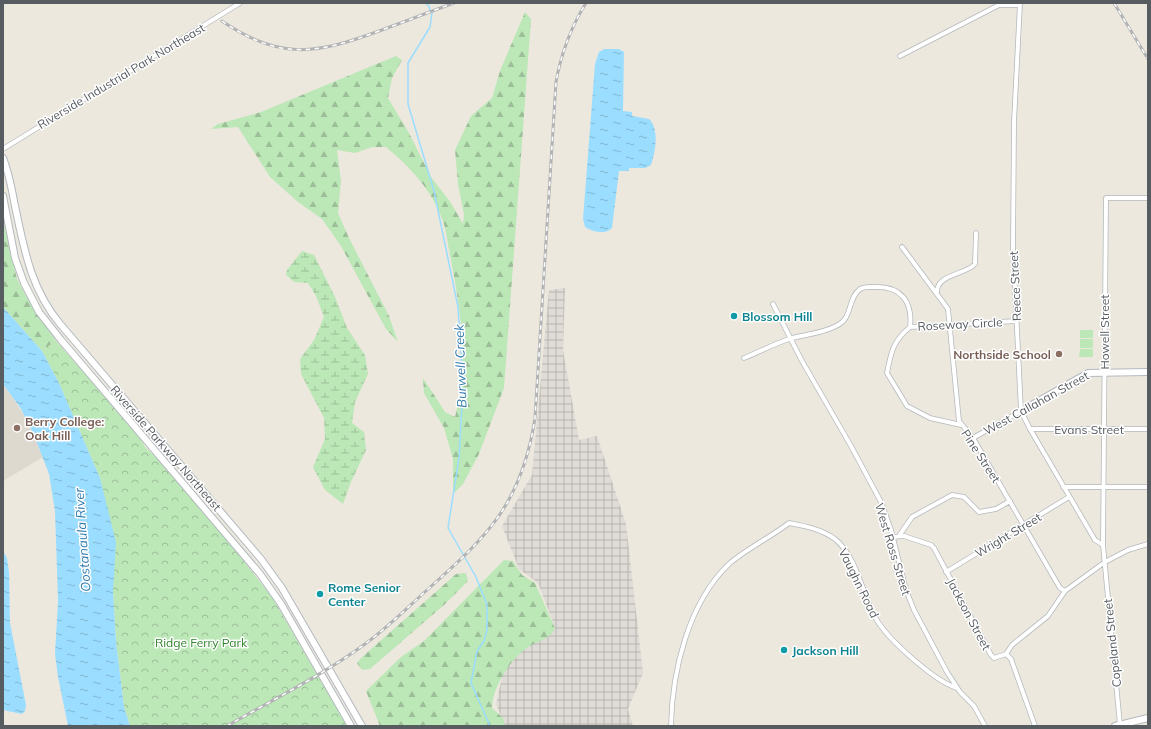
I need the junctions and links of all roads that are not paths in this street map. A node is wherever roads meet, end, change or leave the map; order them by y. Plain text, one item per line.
1 (240, 3) edge
2 (1020, 4) edge
3 (900, 56) dead end
4 (3, 149) edge
5 (3, 158) edge
6 (3, 196) edge
7 (1148, 198) edge
8 (976, 233) dead end
9 (902, 246) dead end
10 (937, 292) junction
11 (773, 304) dead end
12 (1016, 321) junction
13 (950, 324) junction
14 (910, 327) junction
15 (789, 339) junction
16 (744, 358) dead end
17 (1103, 372) junction
18 (1148, 372) edge
19 (1021, 411) junction
20 (961, 425) junction
21 (1030, 429) junction
22 (1104, 429) junction
23 (1148, 429) edge
24 (973, 438) junction
25 (1063, 486) junction
26 (1103, 486) junction
27 (1148, 487) edge
28 (1069, 497) junction
29 (1010, 502) junction
30 (1024, 525) junction
31 (899, 536) junction
32 (892, 537) junction
33 (1148, 544) edge
34 (1103, 545) junction
35 (1105, 562) junction
36 (946, 572) junction
37 (1065, 592) junction
38 (1006, 654) junction
39 (957, 688) junction
40 (1148, 718) edge
41 (1117, 725) edge
42 (351, 726) edge
43 (362, 726) edge
44 (671, 726) edge
45 (985, 726) edge
46 (1035, 726) edge

1 - 4 street, Riverside Industrial Park Northeast
2 - 3 street
2 - 12 street, Reece Street
5 - 43 main road, Riverside Parkway Northeast
6 - 42 main road, Riverside Parkway Northeast
7 - 17 street, Howell Street
8 - 10 street
9 - 10 street, Pine Street
10 - 13 street, Pine Street
11 - 15 street, West Ross Street
12 - 13 street, Roseway Circle
12 - 19 street, Reece Street
13 - 14 street, Roseway Circle
13 - 20 street, Pine Street
14 - 15 street
14 - 20 street, Roseway Circle
15 - 16 street
15 - 32 street, West Ross Street
17 - 18 main road, West Callahan Street
17 - 19 main road, West Callahan Street
17 - 22 street, Howell Street
19 - 21 street, Reece Street
19 - 24 street, West Callahan Street
20 - 24 street, Pine Street
21 - 22 street, Evans Street
21 - 25 street, Reece Street
22 - 23 street, Evans Street
22 - 26 street, Howell Street
24 - 29 street, Pine Street
25 - 26 street
25 - 28 street, Reece Street
26 - 27 street
26 - 34 street, Howell Street
28 - 30 street, Wright Street
28 - 34 street, Reece Street
29 - 30 street, Pine Street
29 - 31 street
30 - 36 street, Wright Street
30 - 37 street, Pine Street
31 - 32 street, Jackson Street
31 - 36 street, Jackson Street
32 - 39 street, West Ross Street
33 - 35 street
34 - 35 street, Howell Street
35 - 37 street
35 - 41 street, Copeland Street
36 - 38 street, Jackson Street
37 - 38 street
38 - 46 street, Jackson Street
39 - 44 street, Vaughn Road
39 - 45 street, West Ross Street
40 - 41 main road

